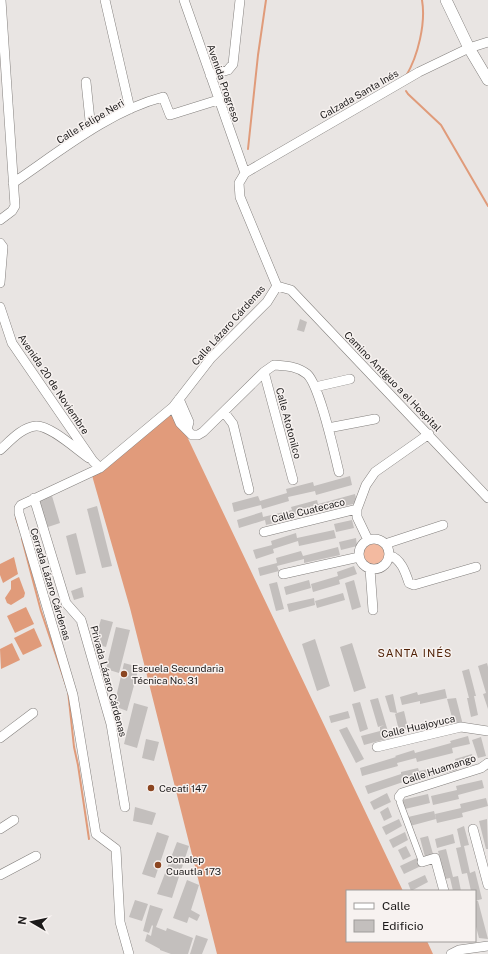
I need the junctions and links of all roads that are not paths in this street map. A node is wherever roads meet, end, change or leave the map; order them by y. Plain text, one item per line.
1 (1, 0) edge
2 (105, 0) edge
3 (184, 0) edge
4 (240, 0) edge
5 (446, 0) edge
6 (488, 42) edge
7 (469, 48) junction
8 (210, 76) junction
9 (488, 80) edge
10 (86, 82) dead end
11 (218, 100) junction
12 (130, 109) junction
13 (92, 130) junction
14 (245, 173) junction
15 (13, 182) junction
16 (0, 220) edge
17 (0, 243) edge
18 (0, 283) edge
19 (277, 286) junction
20 (0, 307) edge
21 (264, 372) junction
22 (350, 379) dead end
23 (315, 387) junction
24 (176, 403) junction
25 (224, 412) junction
26 (375, 419) dead end
27 (328, 428) junction
28 (429, 434) junction
29 (0, 450) edge
30 (96, 465) junction
31 (339, 472) dead end
32 (294, 480) dead end
33 (249, 490) dead end
34 (34, 498) junction
35 (488, 498) edge
36 (357, 509) junction
37 (443, 525) dead end
38 (264, 532) dead end
39 (368, 540) junction
40 (385, 544) junction
41 (389, 554) junction
42 (359, 557) junction
43 (476, 567) dead end
44 (370, 569) junction
45 (283, 574) dead end
46 (373, 610) dead end
47 (33, 713) dead end
48 (488, 731) edge
49 (0, 738) edge
50 (377, 747) dead end
51 (488, 763) edge
52 (399, 797) joint
53 (125, 807) dead end
54 (14, 820) dead end
55 (0, 829) edge
56 (472, 829) dead end
57 (36, 856) dead end
58 (422, 862) joint
59 (0, 875) edge
60 (488, 885) edge
61 (444, 890) edge
62 (457, 942) edge
63 (488, 946) edge
64 (455, 952) edge
65 (129, 954) edge

1 - 15 street
2 - 12 street
3 - 8 street, Avenida Progreso
4 - 8 street
5 - 7 street
6 - 7 street, Calzada Santa Inés
7 - 9 street
7 - 14 street, Calzada Santa Inés
8 - 11 street, Avenida Progreso
10 - 13 street
11 - 12 street, Calle Felipe Neri
11 - 14 street, Avenida Progreso
12 - 13 street, Calle Felipe Neri
13 - 15 street, Calle Felipe Neri
14 - 19 street, Calle Lázaro Cárdenas
15 - 16 street
17 - 18 street
19 - 24 street, Calle Lázaro Cárdenas
19 - 28 street, Camino Antiguo a el Hospital
20 - 30 street, Avenida 20 de Noviembre
21 - 23 street
21 - 25 street
21 - 32 street, Calle Atotonilco
22 - 23 street
23 - 27 street
24 - 25 street
24 - 30 street, Cerrada Lázaro Cárdenas
25 - 33 street
26 - 27 street
27 - 31 street
28 - 35 street, Camino Antiguo a el Hospital
28 - 36 street
29 - 30 street
30 - 34 street, Cerrada Lázaro Cárdenas
34 - 53 street, Privada Lázaro Cárdenas
34 - 65 street, Cerrada Lázaro Cárdenas
36 - 38 street, Calle Cuatecaco
36 - 39 street
37 - 40 street
39 - 40 street
39 - 42 street
40 - 41 street
41 - 43 street
41 - 44 street
42 - 44 street
42 - 45 street
44 - 46 street
47 - 49 street
48 - 50 street, Calle Huajoyuca
51 - 52 street, Calle Huamango
52 - 58 street
54 - 55 street
56 - 60 street
57 - 59 street
58 - 61 street
62 - 64 street
63 - 64 street

